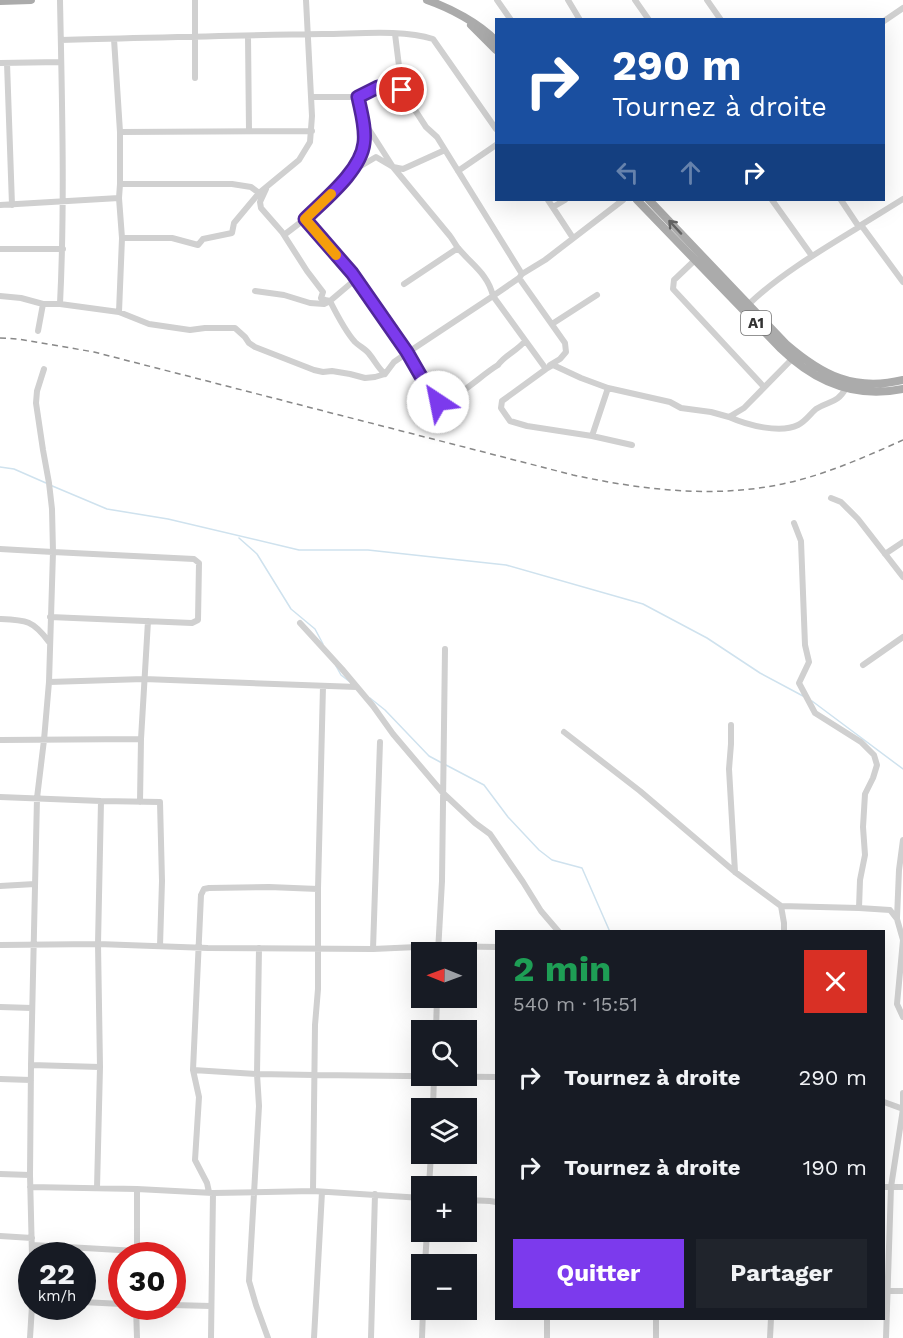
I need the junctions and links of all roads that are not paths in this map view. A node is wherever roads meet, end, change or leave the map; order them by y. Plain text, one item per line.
1 (2, 0) edge
2 (31, 0) edge
3 (60, 0) edge
4 (195, 0) edge
5 (306, 0) edge
6 (427, 0) edge
7 (497, 0) edge
8 (568, 0) edge
9 (635, 0) edge
10 (707, 0) edge
11 (903, 8) edge
12 (461, 16) junction
13 (510, 18) edge
14 (579, 18) edge
15 (648, 18) edge
16 (720, 18) edge
17 (885, 20) edge
18 (308, 34) junction
19 (395, 34) junction
20 (195, 36) junction
21 (248, 36) junction
22 (114, 39) junction
23 (61, 40) junction
24 (495, 40) edge
25 (495, 49) edge
26 (61, 62) junction
27 (4, 63) edge
28 (195, 78) dead end
29 (402, 90) junction
30 (312, 97) junction
31 (358, 97) junction
32 (363, 120) junction
33 (494, 120) edge
34 (249, 131) junction
35 (312, 131) junction
36 (120, 132) junction
37 (495, 146) edge
38 (445, 150) junction
39 (393, 167) junction
40 (353, 171) junction
41 (458, 171) junction
42 (120, 184) junction
43 (267, 187) junction
44 (259, 193) junction
45 (119, 198) junction
46 (903, 198) edge
47 (549, 201) edge
48 (563, 201) edge
49 (622, 201) edge
50 (638, 201) edge
51 (650, 201) edge
52 (773, 201) edge
53 (842, 201) edge
54 (63, 202) junction
55 (0, 205) edge
56 (12, 205) junction
57 (553, 207) junction
58 (305, 219) junction
59 (860, 226) junction
60 (284, 236) junction
61 (122, 238) junction
62 (573, 238) junction
63 (458, 248) junction
64 (0, 249) edge
65 (63, 249) junction
66 (812, 256) junction
67 (695, 260) junction
68 (520, 276) junction
69 (356, 279) junction
70 (903, 282) edge
71 (405, 285) dead end
72 (255, 291) dead end
73 (597, 295) dead end
74 (0, 296) edge
75 (493, 296) junction
76 (330, 301) junction
77 (43, 304) junction
78 (60, 304) junction
79 (749, 304) junction
80 (119, 312) junction
81 (552, 324) junction
82 (38, 331) dead end
83 (525, 341) junction
84 (407, 352) junction
85 (795, 357) junction
86 (546, 368) junction
87 (44, 369) dead end
88 (385, 374) junction
89 (903, 380) edge
90 (608, 387) junction
91 (765, 387) junction
92 (846, 388) junction
93 (903, 389) edge
94 (729, 417) junction
95 (592, 436) junction
96 (632, 445) dead end
97 (831, 498) dead end
98 (794, 523) dead end
99 (903, 542) edge
100 (0, 549) edge
101 (53, 552) junction
102 (885, 554) junction
103 (903, 577) edge
104 (50, 617) junction
105 (0, 619) edge
106 (148, 621) junction
107 (300, 623) dead end
108 (903, 637) edge
109 (50, 642) junction
110 (445, 649) dead end
111 (863, 665) dead end
112 (144, 679) junction
113 (49, 682) junction
114 (323, 686) junction
115 (358, 687) junction
116 (731, 725) dead end
117 (564, 732) dead end
118 (0, 740) edge
119 (141, 740) junction
120 (44, 741) junction
121 (380, 742) dead end
122 (443, 793) junction
123 (0, 797) edge
124 (37, 798) junction
125 (101, 801) junction
126 (140, 801) junction
127 (903, 840) edge
128 (735, 872) junction
129 (35, 884) junction
130 (0, 886) edge
131 (318, 889) junction
132 (781, 906) junction
133 (859, 908) junction
134 (897, 919) junction
135 (557, 930) edge
136 (783, 930) edge
137 (439, 942) edge
138 (98, 944) junction
139 (0, 945) edge
140 (34, 945) junction
141 (160, 945) junction
142 (198, 947) junction
143 (495, 947) edge
144 (259, 948) junction
145 (317, 948) junction
146 (477, 948) edge
147 (373, 949) junction
148 (411, 949) edge
149 (902, 962) edge
150 (0, 1006) edge
151 (32, 1008) junction
152 (903, 1017) edge
153 (31, 1065) junction
154 (100, 1067) junction
155 (193, 1070) junction
156 (258, 1074) junction
157 (315, 1075) junction
158 (411, 1076) edge
159 (477, 1077) edge
160 (495, 1077) edge
161 (0, 1079) edge
162 (31, 1080) junction
163 (903, 1093) edge
164 (885, 1102) edge
165 (903, 1109) edge
166 (0, 1174) edge
167 (30, 1174) junction
168 (885, 1186) edge
169 (30, 1187) junction
170 (891, 1187) junction
171 (903, 1187) edge
172 (97, 1188) junction
173 (137, 1189) junction
174 (313, 1191) junction
175 (255, 1192) junction
176 (322, 1192) junction
177 (211, 1193) junction
178 (375, 1194) junction
179 (411, 1197) edge
180 (477, 1200) edge
181 (495, 1202) edge
182 (0, 1236) edge
183 (32, 1241) junction
184 (137, 1242) edge
185 (108, 1250) edge
186 (886, 1291) edge
187 (903, 1291) edge
188 (186, 1305) edge
189 (211, 1306) junction
190 (31, 1320) edge
191 (136, 1320) edge
192 (423, 1320) edge
193 (547, 1320) edge
194 (656, 1320) edge
195 (771, 1320) edge
196 (30, 1338) edge
197 (136, 1338) edge
198 (211, 1338) edge
199 (268, 1338) edge
200 (314, 1338) edge
201 (371, 1338) edge
202 (422, 1338) edge
203 (547, 1338) edge
204 (656, 1338) edge
205 (770, 1338) edge
206 (886, 1338) edge

1 - 2 main road
3 - 23 street
4 - 20 street
5 - 18 street
6 - 12 main road
7 - 13 street
8 - 14 street
9 - 15 street
10 - 16 street
11 - 17 street
12 - 24 main road
12 - 25 main road
18 - 19 street
18 - 21 street
18 - 30 street
19 - 29 street
19 - 33 street
20 - 21 street
20 - 22 street
20 - 28 street
21 - 34 street
22 - 23 street
22 - 36 street
23 - 26 street
26 - 27 street
26 - 54 street
27 - 56 street
29 - 31 street
29 - 38 street
30 - 31 street
30 - 35 street
31 - 32 street
32 - 39 street
32 - 40 street
34 - 35 street
34 - 36 street
35 - 43 street
36 - 42 street
37 - 41 street
38 - 39 street
38 - 41 street
39 - 40 street
39 - 63 street
40 - 58 street
41 - 68 street
42 - 44 street
42 - 45 street
43 - 44 street
43 - 60 street
44 - 61 street
45 - 54 street
45 - 61 street
46 - 59 street
47 - 57 street
48 - 57 street
49 - 62 street
50 - 67 main road, A1
79 -> 51 main road, A1
52 - 66 street
53 - 59 street
54 - 56 street
54 - 65 street
55 - 56 street
57 - 62 street
58 - 60 street
58 - 69 street
59 - 66 street
59 - 70 street
60 - 76 street
61 - 80 street
62 - 68 street
63 - 71 street
63 - 75 street
64 - 65 street
65 - 78 street
66 - 79 street
67 - 85 main road, A1
67 - 91 street
68 - 75 street
68 - 81 street
69 - 76 street
69 - 84 street
72 - 76 street
73 - 81 street
74 - 77 street
75 - 83 street
75 - 84 street
76 - 88 street
77 - 78 street
77 - 82 street
78 - 80 street
79 - 85 main road, A1
80 - 88 street
81 - 86 street
83 - 84 street
83 - 86 street
84 - 88 street
85 - 89 main road, A1
85 - 91 street
85 - 92 main road, A1
86 - 90 street
86 - 95 street
87 - 101 street
90 - 94 street
90 - 95 street
91 - 94 street
92 - 93 main road, A1
92 - 94 street
95 - 96 street
97 - 102 street
98 - 133 street
99 - 102 street
100 - 101 street
101 - 104 street
101 - 106 street
102 - 103 street
104 - 106 street
104 - 109 street
105 - 109 street
106 - 112 street
107 - 115 street
108 - 111 street
109 - 113 street
110 - 122 street
112 - 113 street
112 - 114 street
112 - 119 street
113 - 120 street
114 - 115 street
114 - 131 street
115 - 122 street
116 - 128 street
117 - 128 street
118 - 120 street
119 - 120 street
119 - 126 street
120 - 124 street
121 - 147 street
122 - 135 street
122 - 137 street
123 - 124 street
124 - 125 street
124 - 129 street
125 - 126 street
125 - 138 street
126 - 141 street
127 - 134 street
128 - 132 street
129 - 130 street
129 - 140 street
131 - 142 street
131 - 145 street
132 - 133 street
132 - 136 street
133 - 134 street
134 - 149 street
138 - 140 street
138 - 141 street
138 - 154 street
139 - 140 street
140 - 151 street
141 - 142 street
142 - 144 street
142 - 155 street
143 - 146 street
144 - 145 street
144 - 156 street
145 - 147 street
145 - 157 street
147 - 148 street
149 - 152 street
150 - 151 street
151 - 153 street
153 - 154 street
153 - 162 street
154 - 172 street
155 - 156 street
155 - 177 street
156 - 157 street
156 - 175 street
157 - 158 street
157 - 174 street
159 - 160 street
161 - 162 street
162 - 167 street
163 - 165 street
164 - 165 street
165 - 170 street
166 - 167 street
167 - 169 street
168 - 170 street
169 - 172 street
169 - 183 street
170 - 171 street
170 - 186 street
172 - 173 street
173 - 177 street
173 - 184 street
174 - 175 street
174 - 176 street
175 - 177 street
175 - 199 street
176 - 178 street
176 - 200 street
177 - 189 street
178 - 179 street
178 - 201 street
180 - 181 street
182 - 183 street
183 - 185 street
186 - 187 street
186 - 206 street
188 - 189 street
189 - 198 street
190 - 196 street
191 - 197 street
192 - 202 street
193 - 203 street
194 - 204 street
195 - 205 street

